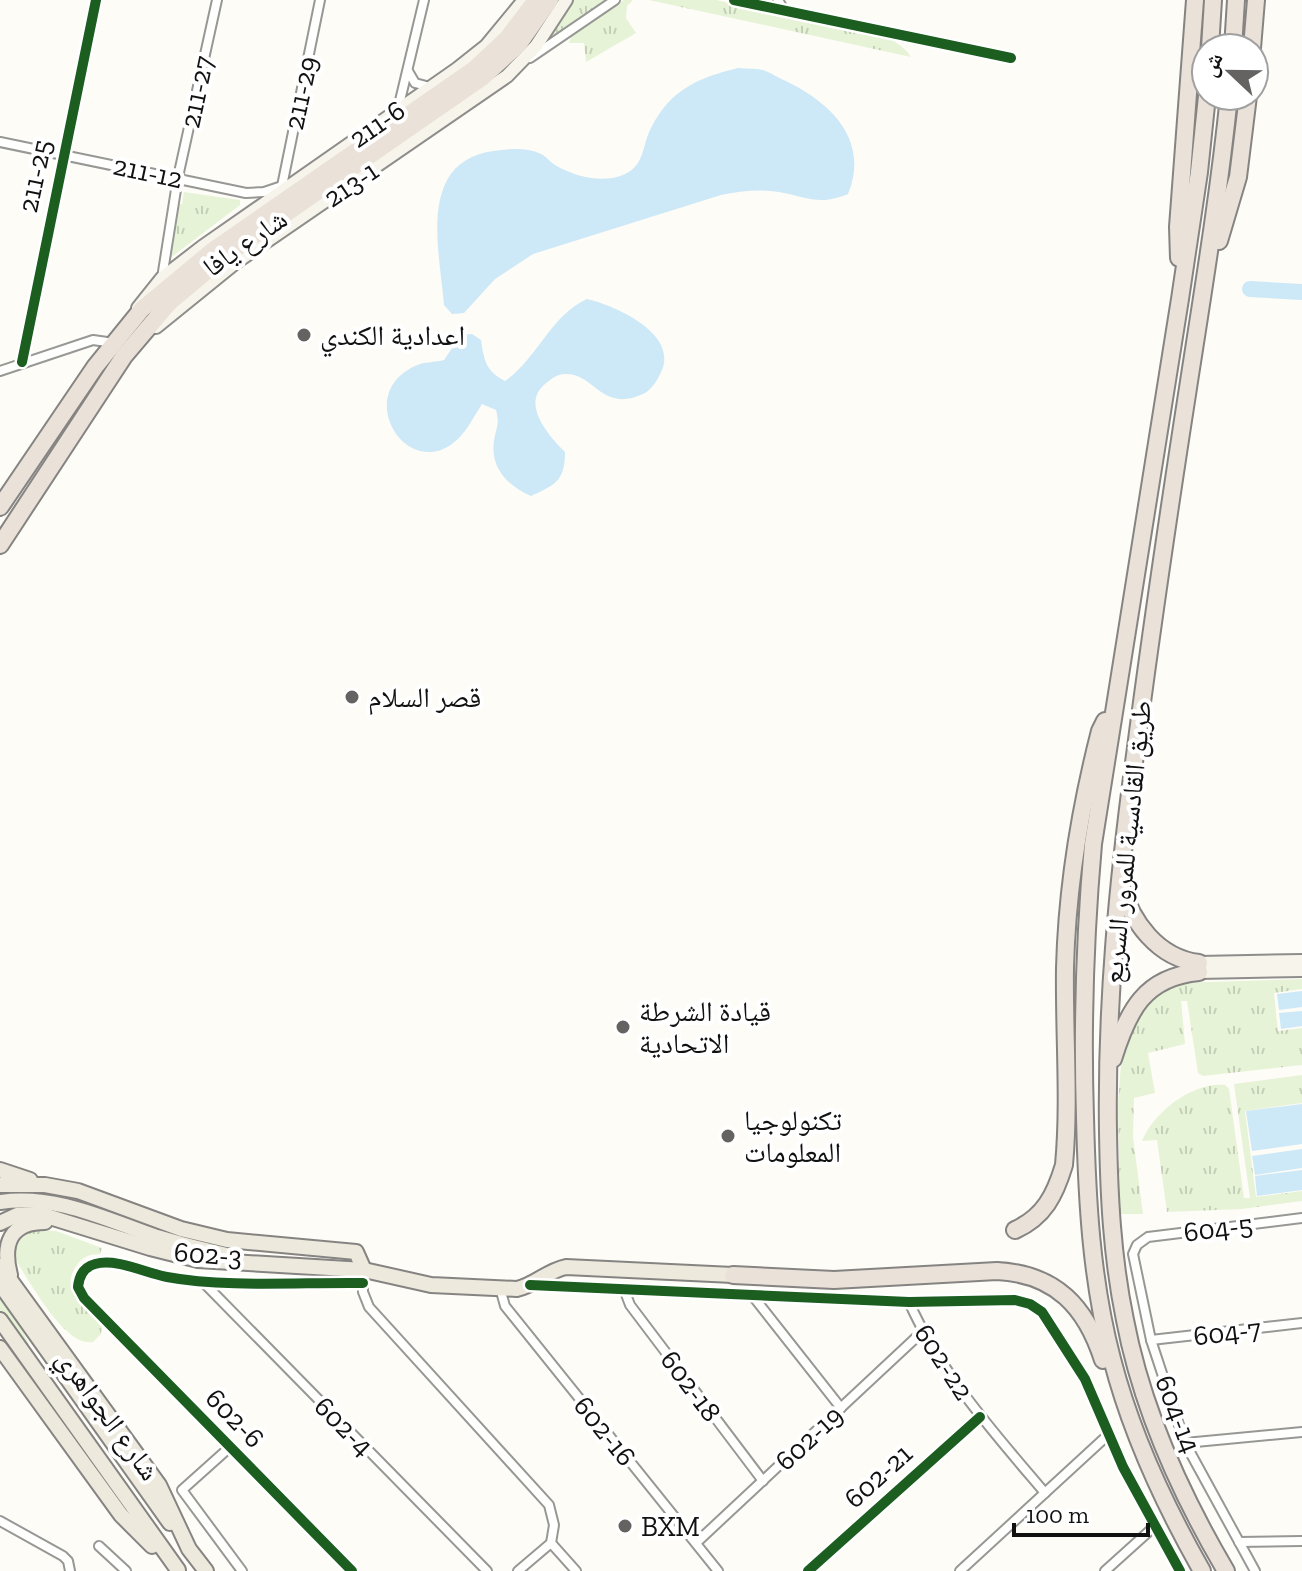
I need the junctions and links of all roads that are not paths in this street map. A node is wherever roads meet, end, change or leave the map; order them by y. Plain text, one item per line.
1 (96, 0) edge
2 (217, 0) edge
3 (320, 0) edge
4 (424, 0) edge
5 (524, 0) edge
6 (536, 0) edge
7 (550, 0) edge
8 (566, 0) edge
9 (615, 0) edge
10 (734, 0) edge
11 (778, 0) edge
12 (1195, 0) edge
13 (1213, 0) edge
14 (1236, 0) edge
15 (1256, 0) edge
16 (784, 10) junction
17 (1211, 32) edge
18 (1234, 32) edge
19 (1253, 32) edge
20 (1011, 58) dead end
21 (522, 61) junction
22 (407, 69) junction
23 (431, 87) junction
24 (398, 109) junction
25 (1205, 112) edge
26 (1227, 112) edge
27 (1246, 112) edge
28 (385, 140) junction
29 (0, 142) edge
30 (64, 155) junction
31 (178, 177) junction
32 (295, 180) junction
33 (282, 186) junction
34 (162, 278) junction
35 (1180, 299) junction
36 (1202, 300) junction
37 (116, 339) junction
38 (124, 356) junction
39 (22, 362) junction
40 (0, 371) edge
41 (0, 507) edge
42 (0, 545) edge
43 (1113, 716) junction
44 (1119, 871) junction
45 (1302, 961) edge
46 (1199, 967) junction
47 (1302, 970) edge
48 (1107, 1080) junction
49 (0, 1170) edge
50 (0, 1185) edge
51 (45, 1185) junction
52 (0, 1202) edge
53 (1302, 1218) edge
54 (0, 1223) edge
55 (73, 1224) junction
56 (1015, 1230) dead end
57 (1137, 1245) joint
58 (271, 1265) junction
59 (0, 1266) edge
60 (0, 1272) edge
61 (733, 1275) joint
62 (363, 1277) junction
63 (202, 1281) junction
64 (6, 1284) edge
65 (530, 1285) junction
66 (500, 1288) junction
67 (624, 1289) junction
68 (752, 1295) junction
69 (84, 1298) joint
70 (909, 1302) junction
71 (0, 1320) edge
72 (1302, 1323) edge
73 (922, 1332) junction
74 (1151, 1340) junction
75 (0, 1348) edge
76 (1122, 1393) junction
77 (841, 1408) junction
78 (980, 1417) junction
79 (1302, 1432) edge
80 (1109, 1434) junction
81 (1185, 1443) junction
82 (230, 1447) junction
83 (763, 1481) junction
84 (1045, 1493) junction
85 (0, 1521) edge
86 (1156, 1525) junction
87 (1302, 1541) edge
88 (1239, 1542) junction
89 (551, 1543) junction
90 (696, 1543) junction
91 (99, 1546) dead end
92 (189, 1549) junction
93 (970, 1562) junction
94 (178, 1570) edge
95 (70, 1571) edge
96 (126, 1571) edge
97 (206, 1571) edge
98 (242, 1571) edge
99 (352, 1571) edge
100 (487, 1571) edge
101 (518, 1571) edge
102 (576, 1571) edge
103 (718, 1571) edge
104 (808, 1571) edge
105 (960, 1571) edge
106 (978, 1571) edge
107 (1105, 1571) edge
108 (1180, 1571) edge
109 (1202, 1571) edge
110 (1226, 1571) edge
111 (1255, 1571) edge

1 - 30 street, 211-25
2 - 31 street, 211-27
3 - 33 street, 211-29
4 - 22 street
5 - 23 main road, 211-6
6 - 28 highway, شارع يافا
7 - 28 highway, شارع يافا
8 - 21 main road, 213-1
9 - 21 street
10 - 16 street
11 - 16 street
12 - 35 highway
13 - 17 highway
14 - 18 highway
15 - 19 highway
16 - 20 street
21 - 38 main road, 213-1
22 - 23 street
22 - 24 street
23 - 24 main road, 211-6
24 - 32 main road, 211-6
25 - 35 highway, طريق القادسية للمرور السريع
26 - 36 highway, طريق القادسية للمرور السريع
27 - 36 highway
28 - 37 highway, شارع يافا
28 - 38 highway, شارع يافا
29 - 30 street, 211-12
30 - 31 street, 211-12
30 - 39 street, 211-25
31 - 33 street, 211-12
31 - 34 street, 211-27
32 - 33 street, 211-12
32 - 34 main road, 211-6
34 - 37 main road, 211-6
35 - 43 highway, طريق القادسية للمرور السريع
36 - 44 highway, طريق القادسية للمرور السريع
37 - 38 street
37 - 39 street
37 - 41 highway, شارع يافا
38 - 42 highway, شارع يافا
39 - 40 street
43 - 56 highway
43 - 76 highway, طريق القادسية للمرور السريع
44 - 46 highway
44 - 48 highway, طريق القادسية للمرور السريع
45 - 46 main road
46 - 47 main road
46 - 48 highway
48 - 110 highway, طريق القادسية للمرور السريع
49 - 51 main road
50 - 51 main road
51 - 62 main road
52 - 58 main road
53 - 57 street, 604-5
54 - 55 main road
55 - 58 main road
55 - 64 main road
57 - 74 street, 604-14
58 - 62 main road
59 - 64 main road, شارع الجواهري
60 - 64 main road
61 - 65 main road
61 - 76 highway
62 - 63 street, 602-3
62 - 66 main road
62 - 89 street
63 - 69 street, 602-3
63 - 100 street, 602-4
64 - 92 main road
64 - 92 main road, شارع الجواهري
65 - 66 main road
65 - 67 street
66 - 90 street, 602-16
67 - 68 street
67 - 83 street, 602-18
68 - 70 street
68 - 77 street
69 - 82 street, 602-6
70 - 73 street, 602-22
70 - 80 street
71 - 94 main road
72 - 74 street, 604-7
73 - 77 street, 602-19
73 - 78 street, 602-22
74 - 81 street, 604-14
75 - 94 main road, شارع الجواهري
76 - 109 highway, طريق القادسية للمرور السريع
77 - 83 street, 602-19
78 - 84 street, 602-22
78 - 104 street, 602-21
79 - 81 street
80 - 84 street
80 - 86 street
81 - 88 street, 604-14
82 - 98 street
82 - 99 street, 602-6
83 - 90 street, 602-19
84 - 93 street
85 - 95 street
86 - 107 street
86 - 108 street
87 - 88 street
88 - 111 street, 604-14
89 - 101 street
89 - 102 street
90 - 103 street, 602-16
91 - 96 street
92 - 97 main road, شارع الجواهري
93 - 105 street
93 - 106 street

